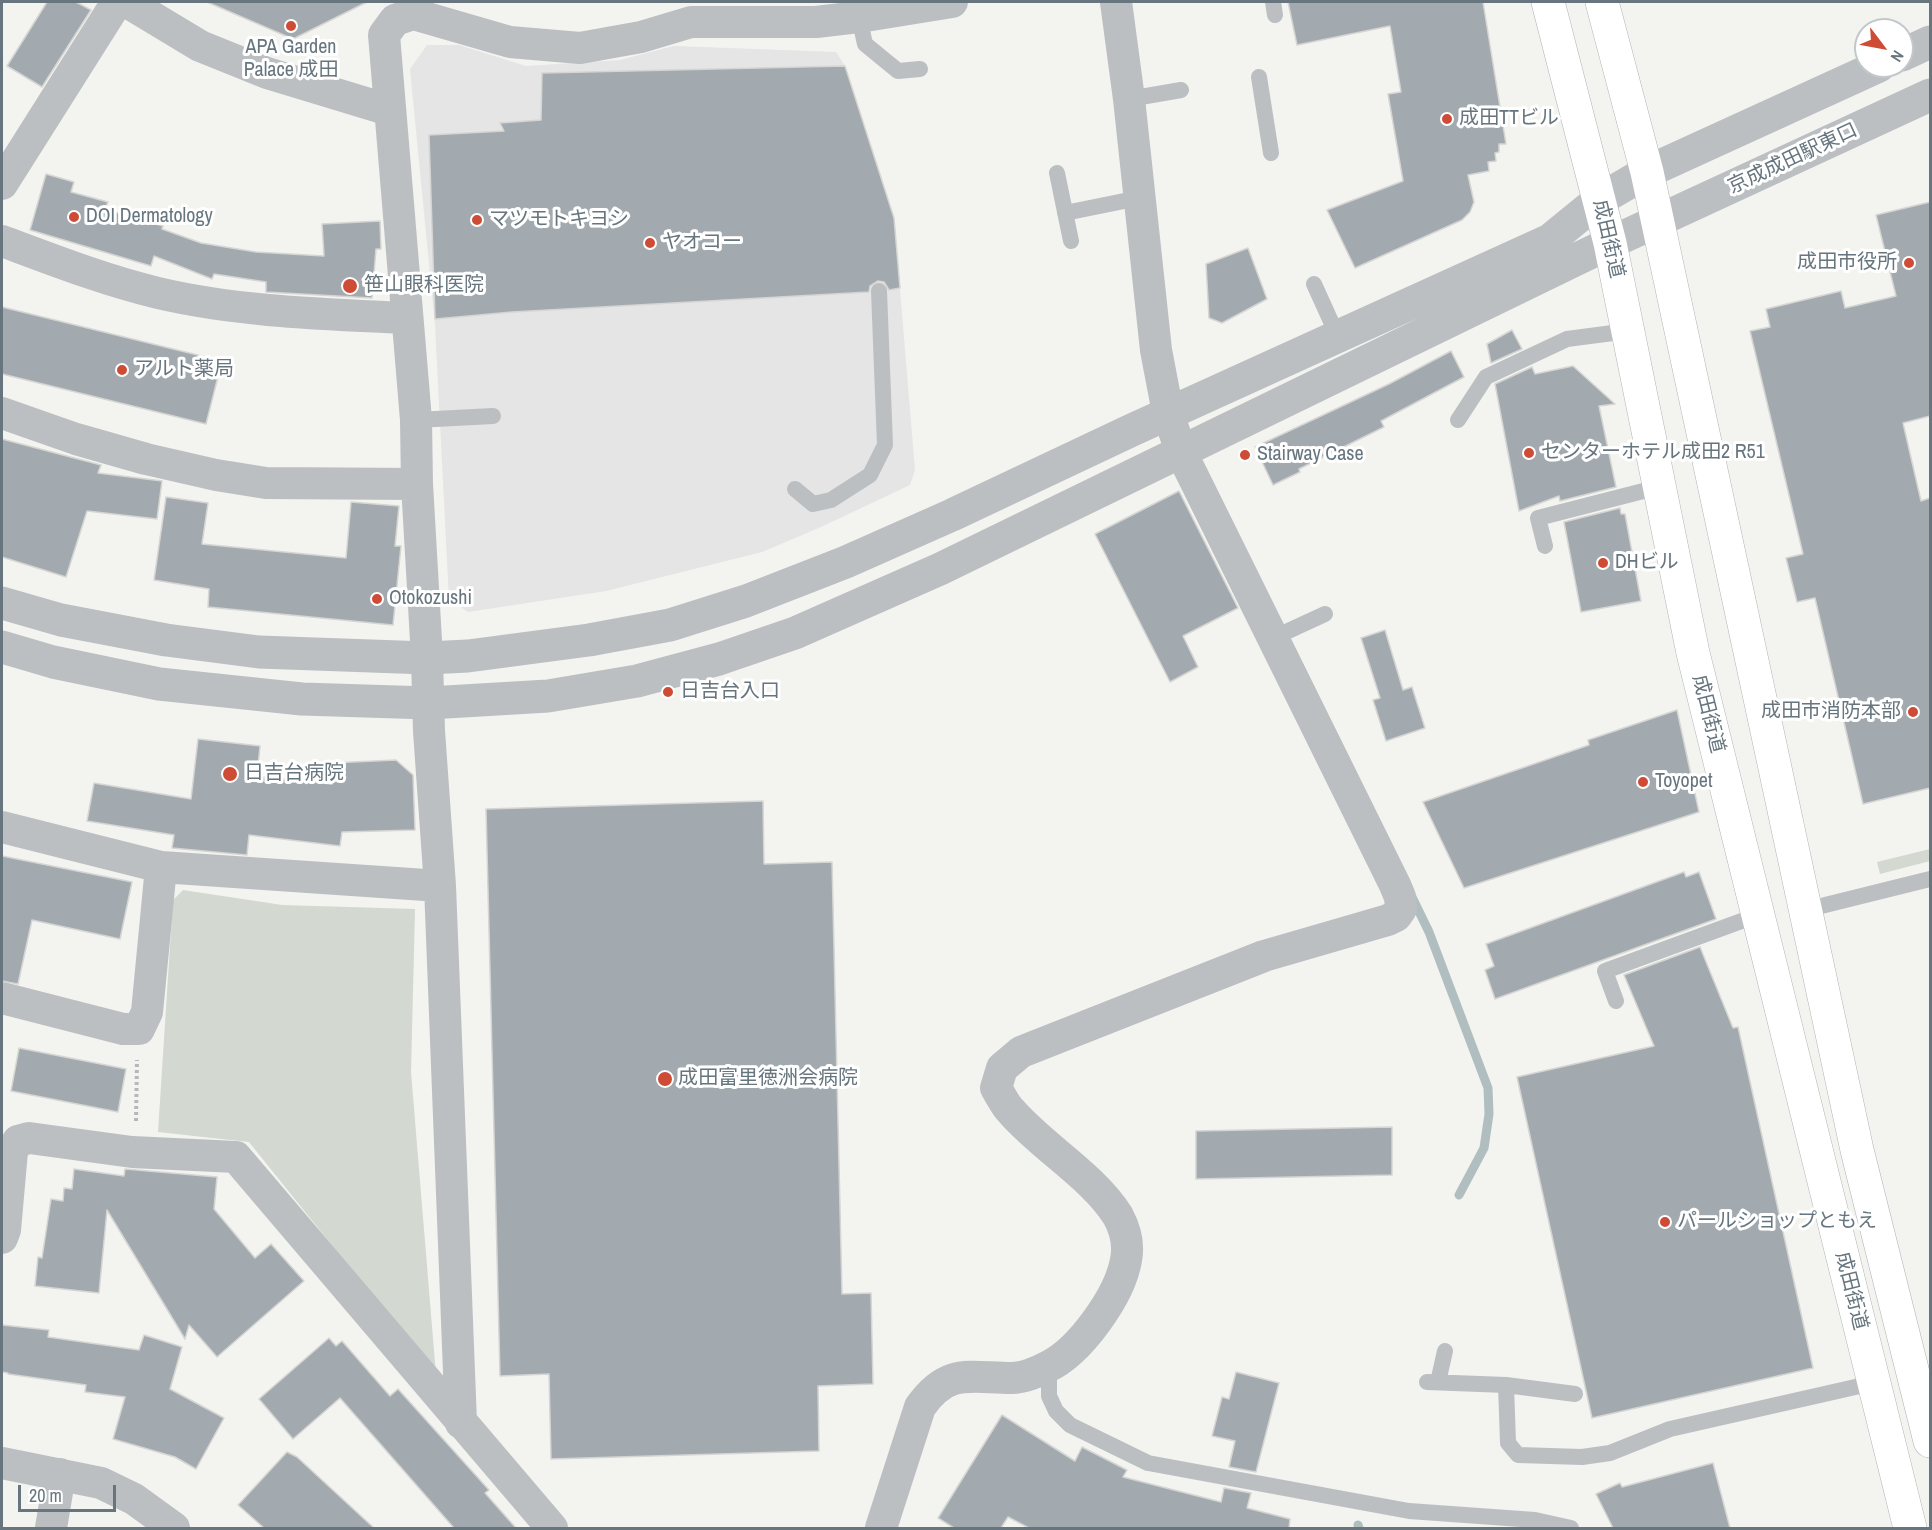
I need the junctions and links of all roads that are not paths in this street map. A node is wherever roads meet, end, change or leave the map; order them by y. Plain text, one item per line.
1 (117, 2) edge
2 (127, 2) edge
3 (952, 2) edge
4 (1116, 2) edge
5 (1548, 2) edge
6 (1602, 2) edge
7 (860, 17) junction
8 (1930, 42) edge
9 (1914, 50) edge
10 (920, 69) dead end
11 (1259, 77) dead end
12 (1854, 77) edge
13 (1181, 90) dead end
14 (1930, 96) edge
15 (1129, 99) junction
16 (389, 110) junction
17 (1271, 153) dead end
18 (1647, 172) junction
19 (1057, 173) dead end
20 (2, 184) edge
21 (1599, 200) junction
22 (1065, 213) junction
23 (1147, 216) junction
24 (1656, 222) junction
25 (2, 241) edge
26 (1071, 241) dead end
27 (1610, 243) junction
28 (1314, 284) dead end
29 (879, 291) dead end
30 (407, 318) junction
31 (1628, 331) junction
32 (1338, 337) junction
33 (2, 413) edge
34 (1168, 413) junction
35 (493, 416) dead end
36 (416, 420) junction
37 (1458, 420) dead end
38 (1181, 452) junction
39 (417, 484) junction
40 (1659, 487) junction
41 (795, 489) dead end
42 (1545, 546) dead end
43 (2, 603) edge
44 (1325, 614) dead end
45 (1273, 638) junction
46 (2, 647) edge
47 (427, 658) junction
48 (429, 703) junction
49 (2, 827) edge
50 (161, 867) junction
51 (1930, 879) edge
52 (440, 886) junction
53 (1805, 910) junction
54 (1758, 915) junction
55 (2, 998) edge
56 (1616, 1000) dead end
57 (2, 1238) edge
58 (1445, 1351) dead end
59 (1048, 1367) junction
60 (1873, 1383) junction
61 (1506, 1385) junction
62 (1575, 1394) dead end
63 (461, 1423) junction
64 (1930, 1441) edge
65 (2, 1463) edge
66 (60, 1474) junction
67 (51, 1528) edge
68 (174, 1528) edge
69 (552, 1528) edge
70 (881, 1528) edge
71 (1571, 1528) edge
72 (1910, 1528) edge

1 - 20 street
2 - 16 street
3 - 7 street
4 - 15 street
5 - 21 highway, 成田街道
6 - 18 highway, 成田街道
7 - 10 lane
7 - 16 street
8 - 9 street
11 - 17 lane
12 - 18 street
13 - 15 lane
14 - 24 street, 京成成田駅東口
15 - 23 street
16 - 30 street
18 - 21 street
18 - 24 highway, 成田街道
19 - 22 lane
21 - 27 highway, 成田街道
21 - 32 street
22 - 23 lane
22 - 26 lane
23 - 34 street
24 - 27 street, 京成成田駅東口
24 - 53 highway, 成田街道
25 - 30 street
27 - 31 highway, 成田街道
27 - 38 street, 京成成田駅東口
28 - 32 lane
29 - 41 lane
30 - 36 street
31 - 37 lane
31 - 40 highway, 成田街道
32 - 34 street
33 - 39 street
34 - 38 street
34 - 47 street
35 - 36 lane
36 - 39 street
38 - 45 street
38 - 48 street, 京成成田駅東口
39 - 47 street
40 - 42 lane
40 - 54 highway, 成田街道
43 - 47 street
44 - 45 lane
45 - 59 street
46 - 48 street, 京成成田駅東口
47 - 48 street
48 - 52 street
49 - 50 street
50 - 52 street
50 - 55 street
51 - 53 lane
52 - 63 street
53 - 64 highway, 成田街道
54 - 56 lane
54 - 60 highway, 成田街道
57 - 63 street
58 - 61 lane
59 - 70 street
59 - 71 lane
60 - 61 lane
60 - 72 highway, 成田街道
61 - 62 lane
63 - 69 street
65 - 66 street
66 - 67 street
66 - 68 street

